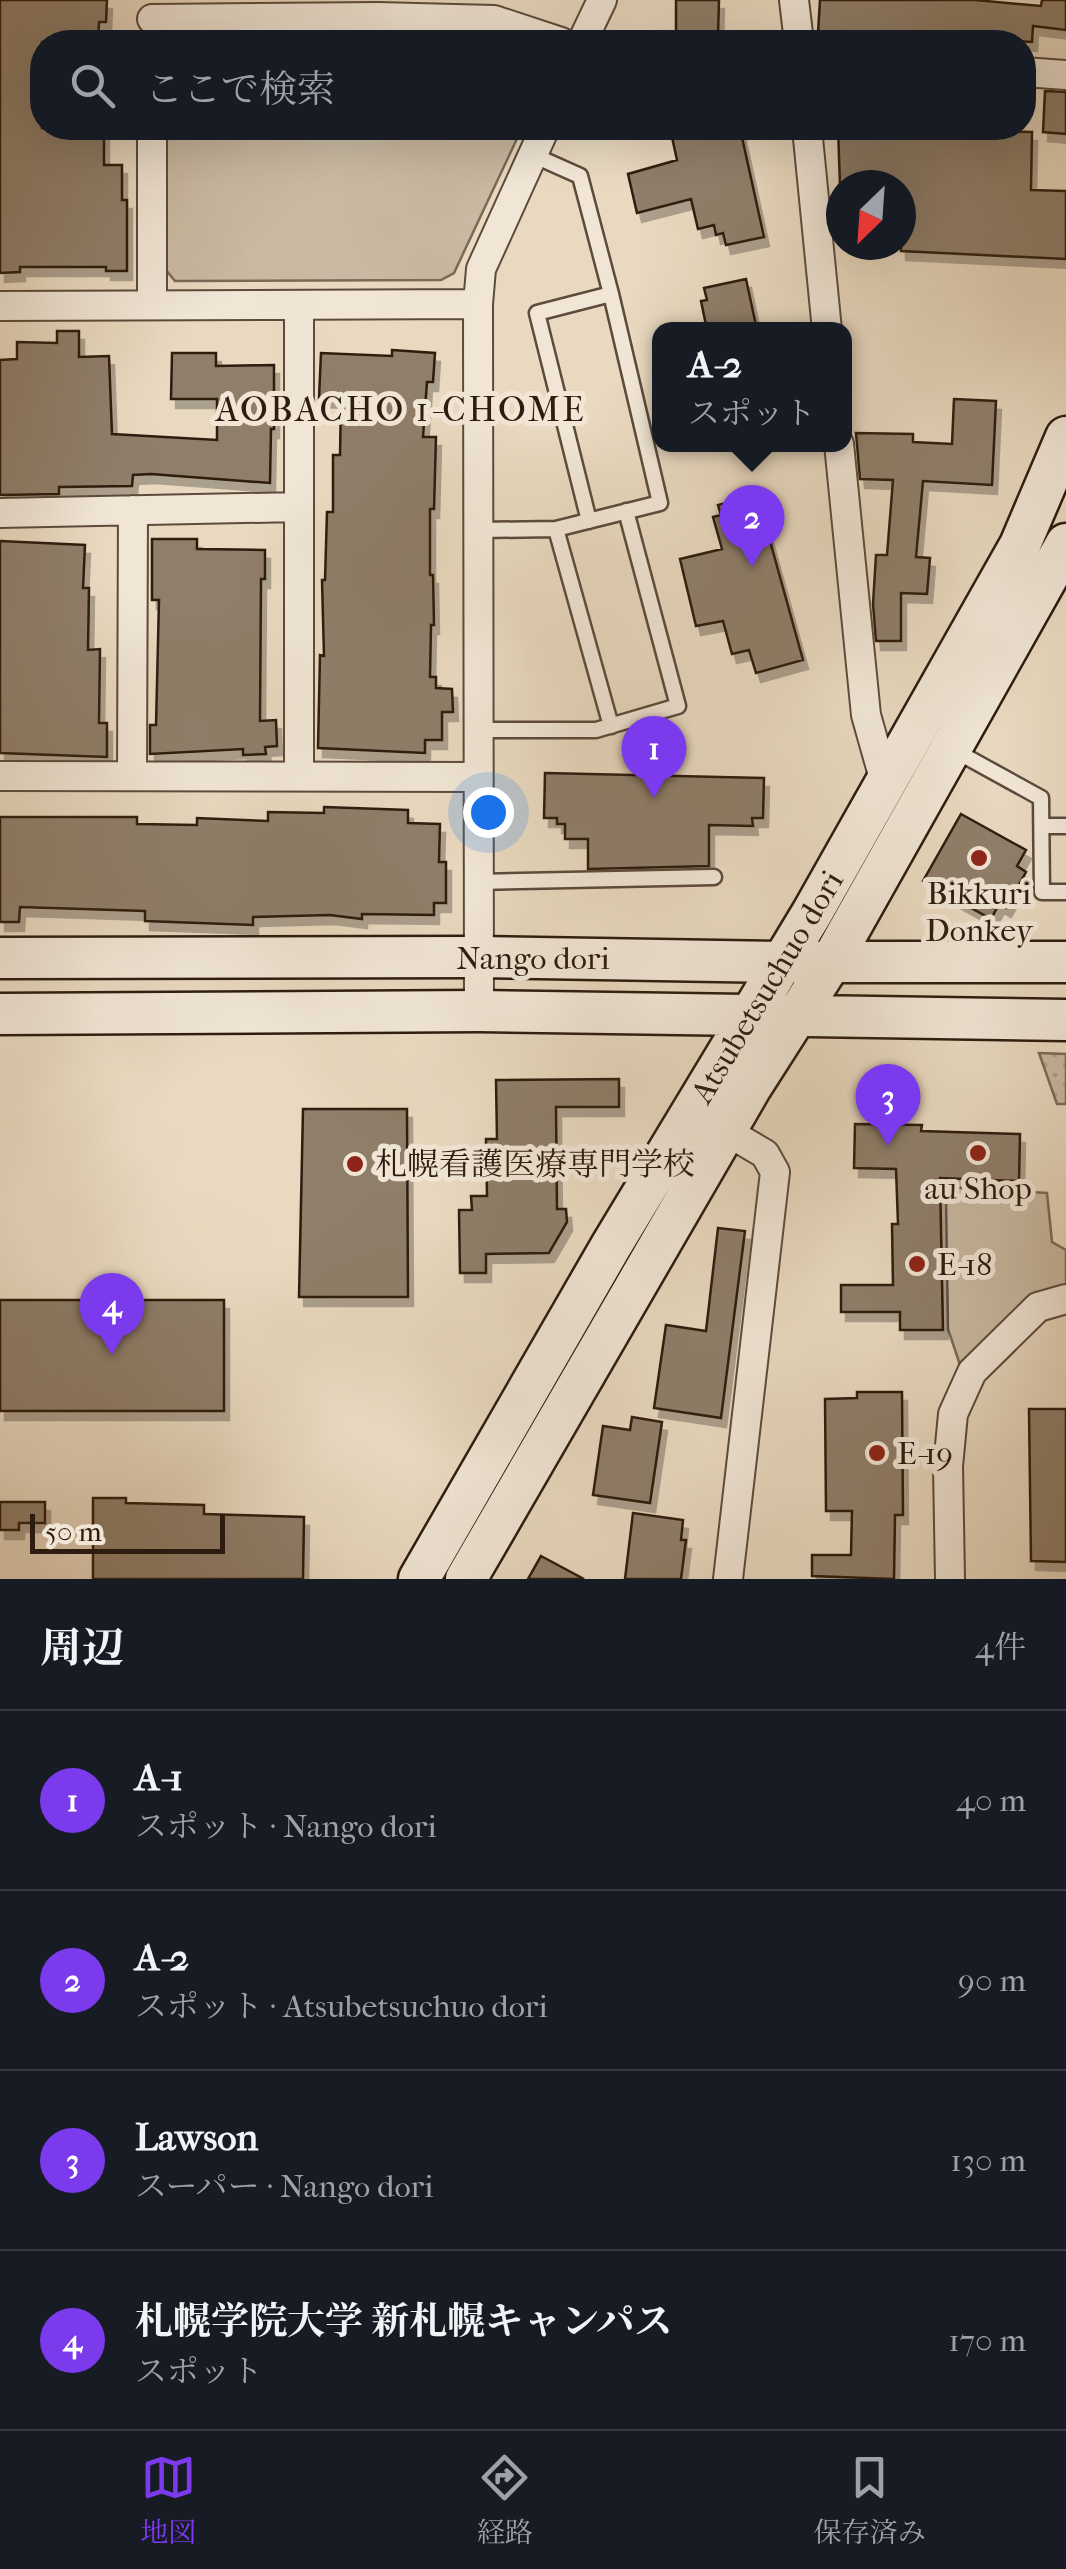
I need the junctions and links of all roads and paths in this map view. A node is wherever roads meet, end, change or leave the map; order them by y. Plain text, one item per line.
1 (602, 0) edge
2 (794, 0) edge
3 (378, 8) edge
4 (215, 9) edge
5 (152, 20) edge
6 (524, 30) edge
7 (588, 30) edge
8 (797, 30) edge
9 (1036, 73) edge
10 (1066, 74) edge
11 (152, 140) edge
12 (539, 140) edge
13 (808, 140) edge
14 (533, 154) junction
15 (610, 294) junction
16 (152, 304) junction
17 (478, 304) junction
18 (0, 306) edge
19 (299, 306) junction
20 (826, 322) edge
21 (1066, 437) edge
22 (840, 452) edge
23 (299, 507) junction
24 (133, 510) junction
25 (626, 512) junction
26 (0, 514) edge
27 (589, 521) junction
28 (480, 530) junction
29 (556, 530) junction
30 (1063, 554) edge
31 (611, 726) junction
32 (476, 730) junction
33 (950, 748) junction
34 (132, 774) junction
35 (298, 775) junction
36 (0, 776) edge
37 (476, 777) junction
38 (884, 782) junction
39 (1043, 826) junction
40 (1066, 826) edge
41 (714, 877) dead end
42 (477, 882) junction
43 (1066, 892) edge
44 (477, 956) junction
45 (0, 958) edge
46 (782, 962) junction
47 (831, 962) junction
48 (1066, 962) edge
49 (479, 1011) junction
50 (0, 1014) edge
51 (752, 1015) junction
52 (799, 1015) junction
53 (1066, 1020) edge
54 (726, 1131) junction
55 (1066, 1299) edge
56 (420, 1579) edge
57 (466, 1579) edge
58 (728, 1579) edge
59 (950, 1579) edge

1 - 7 street
2 - 8 street
3 - 4 street
3 - 6 street
4 - 5 street
9 - 10 street
11 - 16 street
12 - 14 street
13 - 20 street
14 - 15 lane
14 - 17 street
15 - 25 lane
15 - 27 lane
16 - 18 street
16 - 19 street
17 - 19 street
17 - 28 street
19 - 23 street
21 - 38 main road, Atsubetsuchuo dori
22 - 38 street
23 - 24 street
23 - 35 street
24 - 26 street
24 - 34 street
25 - 27 lane
25 - 31 lane
27 - 29 lane
28 - 29 lane
28 - 32 street
29 - 31 lane
30 - 33 main road, Atsubetsuchuo dori
31 - 32 lane
32 - 37 street
33 - 39 lane
33 - 47 main road, Atsubetsuchuo dori
34 - 35 street
34 - 36 street
35 - 37 street
37 - 42 street
38 - 46 main road, Atsubetsuchuo dori
39 - 40 lane
39 - 43 lane
41 - 42 lane
42 - 44 street
44 - 45 main road, Nango dori
44 - 46 main road, Nango dori
44 - 49 street
46 - 47 main road, Nango dori
46 - 51 main road, Atsubetsuchuo dori
47 - 48 main road, Nango dori
47 - 52 main road, Atsubetsuchuo dori
49 - 50 main road, Nango dori
49 - 51 main road, Nango dori
51 - 52 main road, Nango dori
51 - 56 main road, Atsubetsuchuo dori
52 - 53 main road, Nango dori
52 - 54 main road, Atsubetsuchuo dori
54 - 57 main road, Atsubetsuchuo dori
54 - 58 street
55 - 59 street

